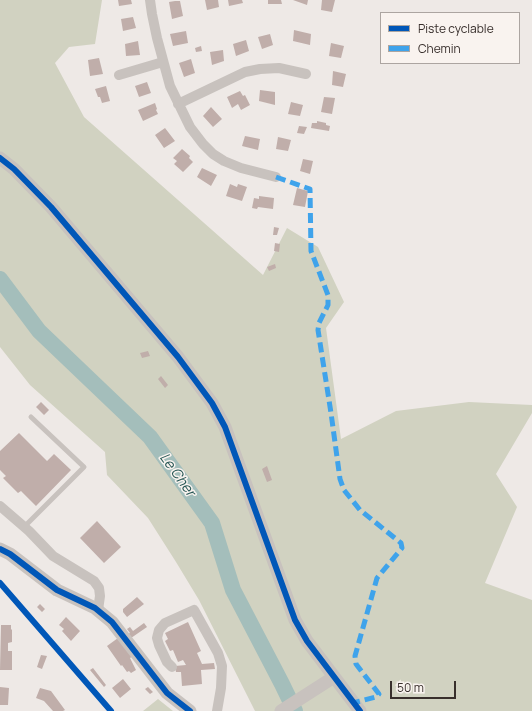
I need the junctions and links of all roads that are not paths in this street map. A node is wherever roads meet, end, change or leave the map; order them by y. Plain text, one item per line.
1 (150, 0) edge
2 (163, 62) junction
3 (306, 74) dead end
4 (119, 75) dead end
5 (178, 104) junction
6 (0, 158) edge
7 (276, 177) dead end
8 (31, 416) dead end
9 (0, 506) edge
10 (24, 527) junction
11 (0, 549) edge
12 (98, 610) junction
13 (172, 667) dead end
14 (329, 680) junction
15 (190, 711) edge
16 (217, 711) edge
17 (281, 711) edge
18 (360, 711) edge

1 - 2 street
2 - 4 street
2 - 5 street
3 - 5 street
5 - 7 street
6 - 14 street
8 - 10 lane
9 - 10 street
10 - 12 street
11 - 12 street
12 - 15 street
13 - 16 street
14 - 17 street
14 - 18 street

